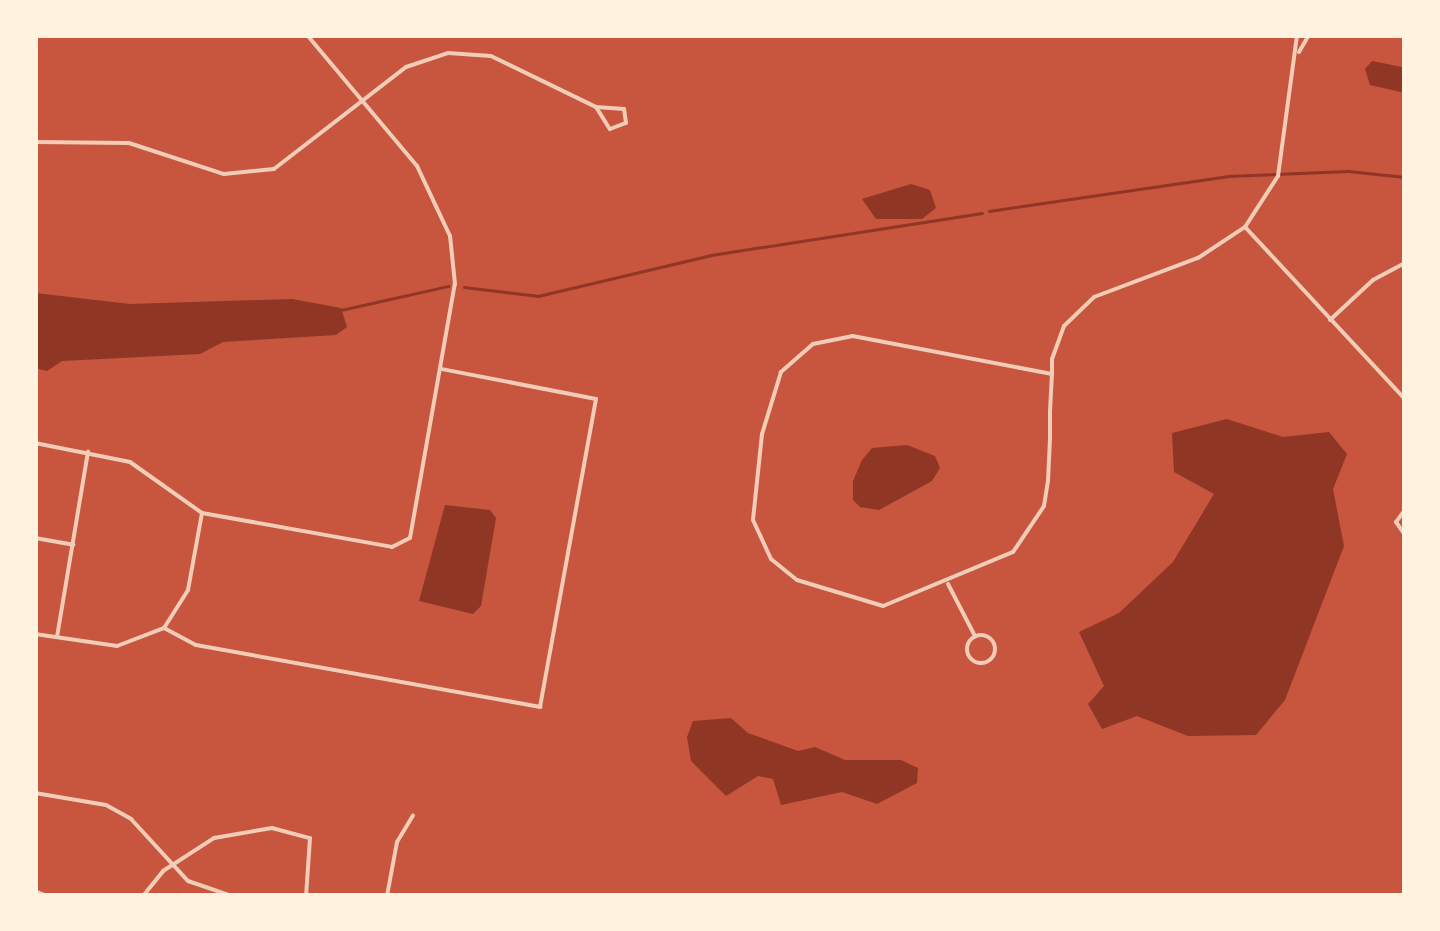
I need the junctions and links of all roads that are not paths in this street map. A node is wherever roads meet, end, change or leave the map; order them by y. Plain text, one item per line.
1 (306, 35) edge
2 (1297, 35) edge
3 (1309, 35) edge
4 (1300, 52) junction
5 (362, 100) junction
6 (596, 107) junction
7 (35, 142) edge
8 (1245, 227) junction
9 (1405, 264) edge
10 (1330, 320) junction
11 (441, 369) junction
12 (1052, 374) junction
13 (1405, 399) edge
14 (35, 443) edge
15 (88, 452) junction
16 (1405, 510) edge
17 (202, 514) junction
18 (1405, 535) edge
19 (35, 538) edge
20 (73, 544) junction
21 (948, 584) junction
22 (164, 628) junction
23 (35, 634) edge
24 (975, 636) junction
25 (57, 638) junction
26 (35, 793) edge
27 (413, 815) dead end
28 (174, 866) junction
29 (35, 891) edge
30 (48, 896) edge
31 (144, 896) edge
32 (232, 896) edge
33 (306, 896) edge
34 (387, 896) edge

1 - 5 street
2 - 4 street
3 - 4 street
4 - 8 street
5 - 6 street
5 - 7 street
5 - 11 street
6 - 6 street
8 - 10 street
8 - 12 street
9 - 10 street
10 - 13 street
11 - 17 street
11 - 22 street
12 - 21 street
12 - 21 street
14 - 15 street
15 - 17 street
15 - 20 street
16 - 18 street
17 - 22 street
19 - 20 street
20 - 25 street
21 - 24 street
22 - 25 street
23 - 25 street
24 - 24 street
26 - 28 street
27 - 34 street
28 - 31 street
28 - 32 street
28 - 33 street
29 - 30 street

